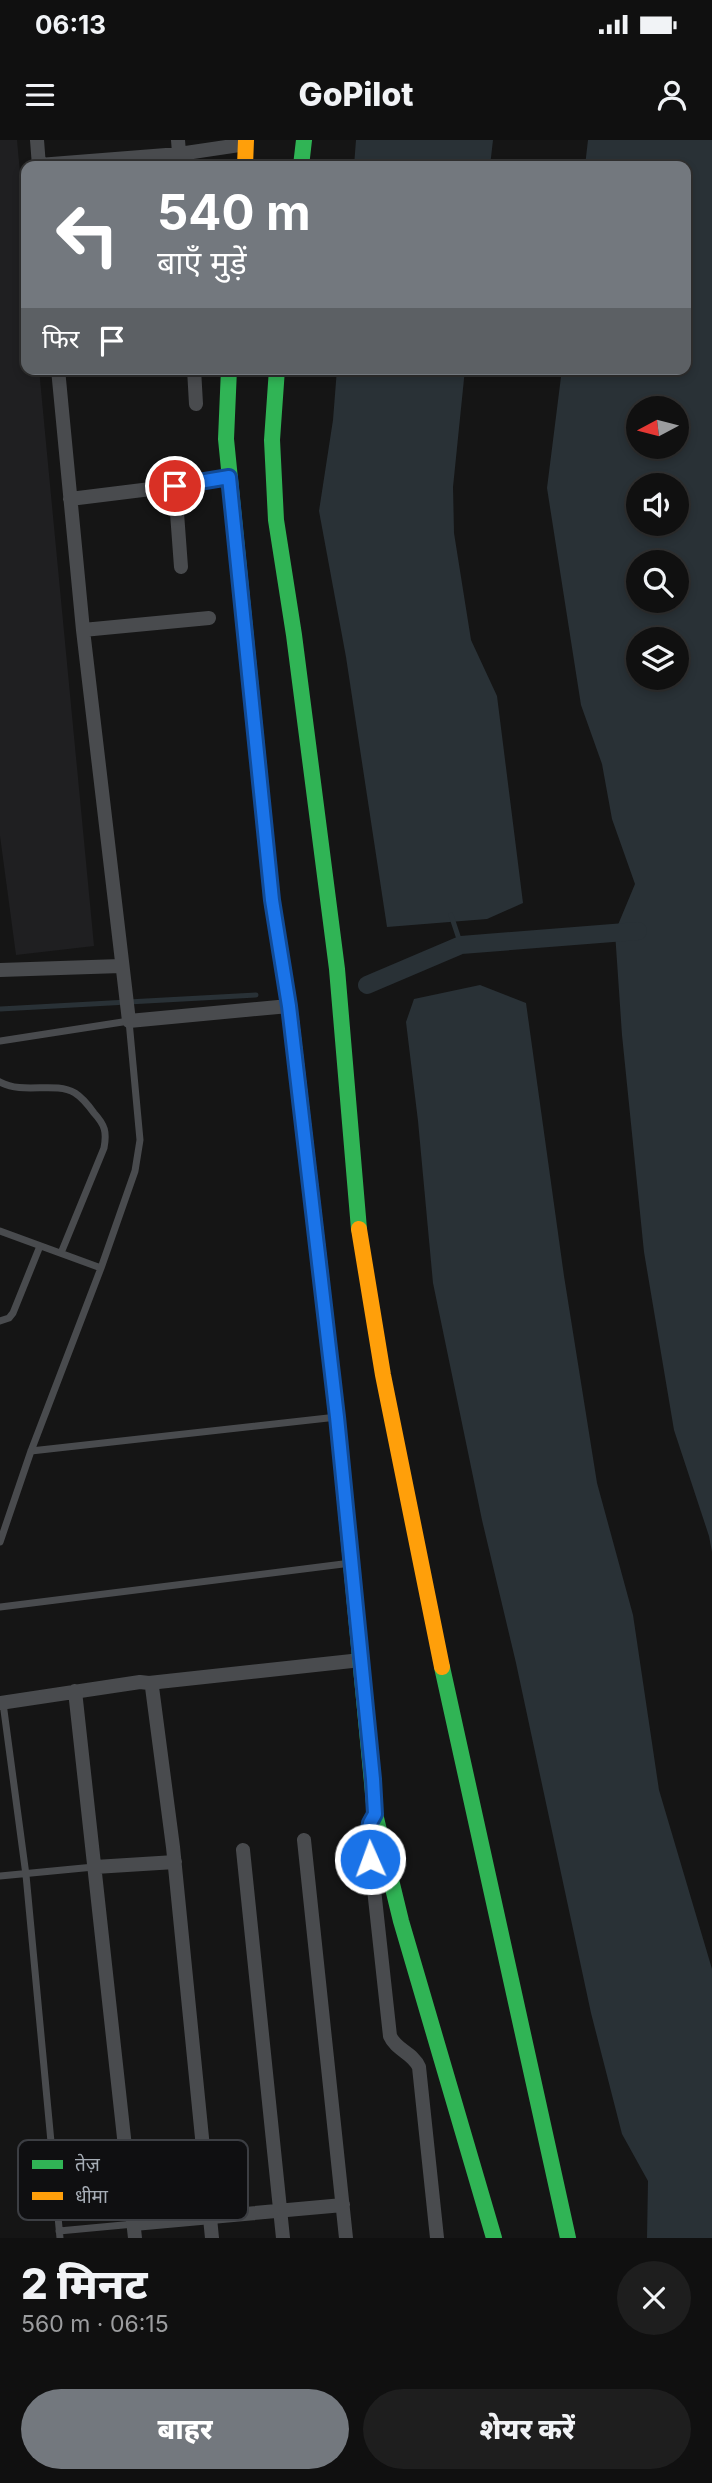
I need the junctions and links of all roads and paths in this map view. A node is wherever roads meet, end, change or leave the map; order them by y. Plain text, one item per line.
1 (37, 140) edge
2 (304, 140) edge
3 (246, 142) edge
4 (179, 153) edge
5 (39, 161) edge
6 (93, 161) edge
7 (245, 161) edge
8 (302, 161) edge
9 (59, 375) edge
10 (194, 375) edge
11 (229, 375) edge
12 (276, 375) edge
13 (196, 404) dead end
14 (229, 477) junction
15 (175, 486) junction
16 (70, 499) junction
17 (181, 567) dead end
18 (209, 618) dead end
19 (83, 630) junction
20 (0, 970) edge
21 (122, 973) junction
22 (289, 1006) junction
23 (129, 1021) junction
24 (0, 1041) edge
25 (0, 1083) edge
26 (0, 1231) edge
27 (40, 1246) junction
28 (61, 1253) junction
29 (101, 1268) junction
30 (0, 1321) edge
31 (337, 1417) junction
32 (31, 1451) junction
33 (0, 1542) edge
34 (351, 1563) junction
35 (0, 1607) edge
36 (360, 1660) junction
37 (149, 1683) junction
38 (75, 1691) junction
39 (1, 1702) edge
40 (375, 1814) junction
41 (304, 1840) dead end
42 (243, 1850) dead end
43 (175, 1861) junction
44 (95, 1867) junction
45 (26, 1875) junction
46 (0, 1876) edge
47 (50, 2140) edge
48 (125, 2140) edge
49 (202, 2140) edge
50 (343, 2205) junction
51 (280, 2211) junction
52 (248, 2214) edge
53 (198, 2220) edge
54 (210, 2220) edge
55 (135, 2231) edge
56 (59, 2234) edge
57 (212, 2238) edge
58 (283, 2238) edge
59 (346, 2238) edge
60 (438, 2238) edge
61 (494, 2238) edge
62 (568, 2238) edge

1 - 5 street
2 - 8 street
3 - 4 street
3 - 7 street
4 - 6 street
9 - 16 street
10 - 13 street
11 - 14 street
12 - 62 street
14 - 15 street
14 - 22 street
15 - 16 street
15 - 17 street
16 - 19 street
18 - 19 street
19 - 21 street
20 - 21 street
21 - 23 street
22 - 23 street
22 - 31 street
23 - 24 lane
23 - 29 lane
25 - 28 lane
26 - 27 lane
27 - 28 lane
27 - 30 lane
28 - 29 lane
29 - 32 lane
31 - 32 lane
31 - 34 street
32 - 33 lane
34 - 35 lane
34 - 36 street
36 - 37 street
36 - 40 street
37 - 38 street
37 - 43 street
38 - 39 street
38 - 44 street
39 - 45 lane
40 - 60 street
40 - 61 street
41 - 50 street
42 - 51 street
43 - 44 street
43 - 49 street
44 - 45 lane
44 - 48 street
45 - 46 lane
45 - 47 lane
50 - 51 street
50 - 59 street
51 - 52 street
51 - 58 street
53 - 55 street
54 - 57 street
55 - 56 lane

